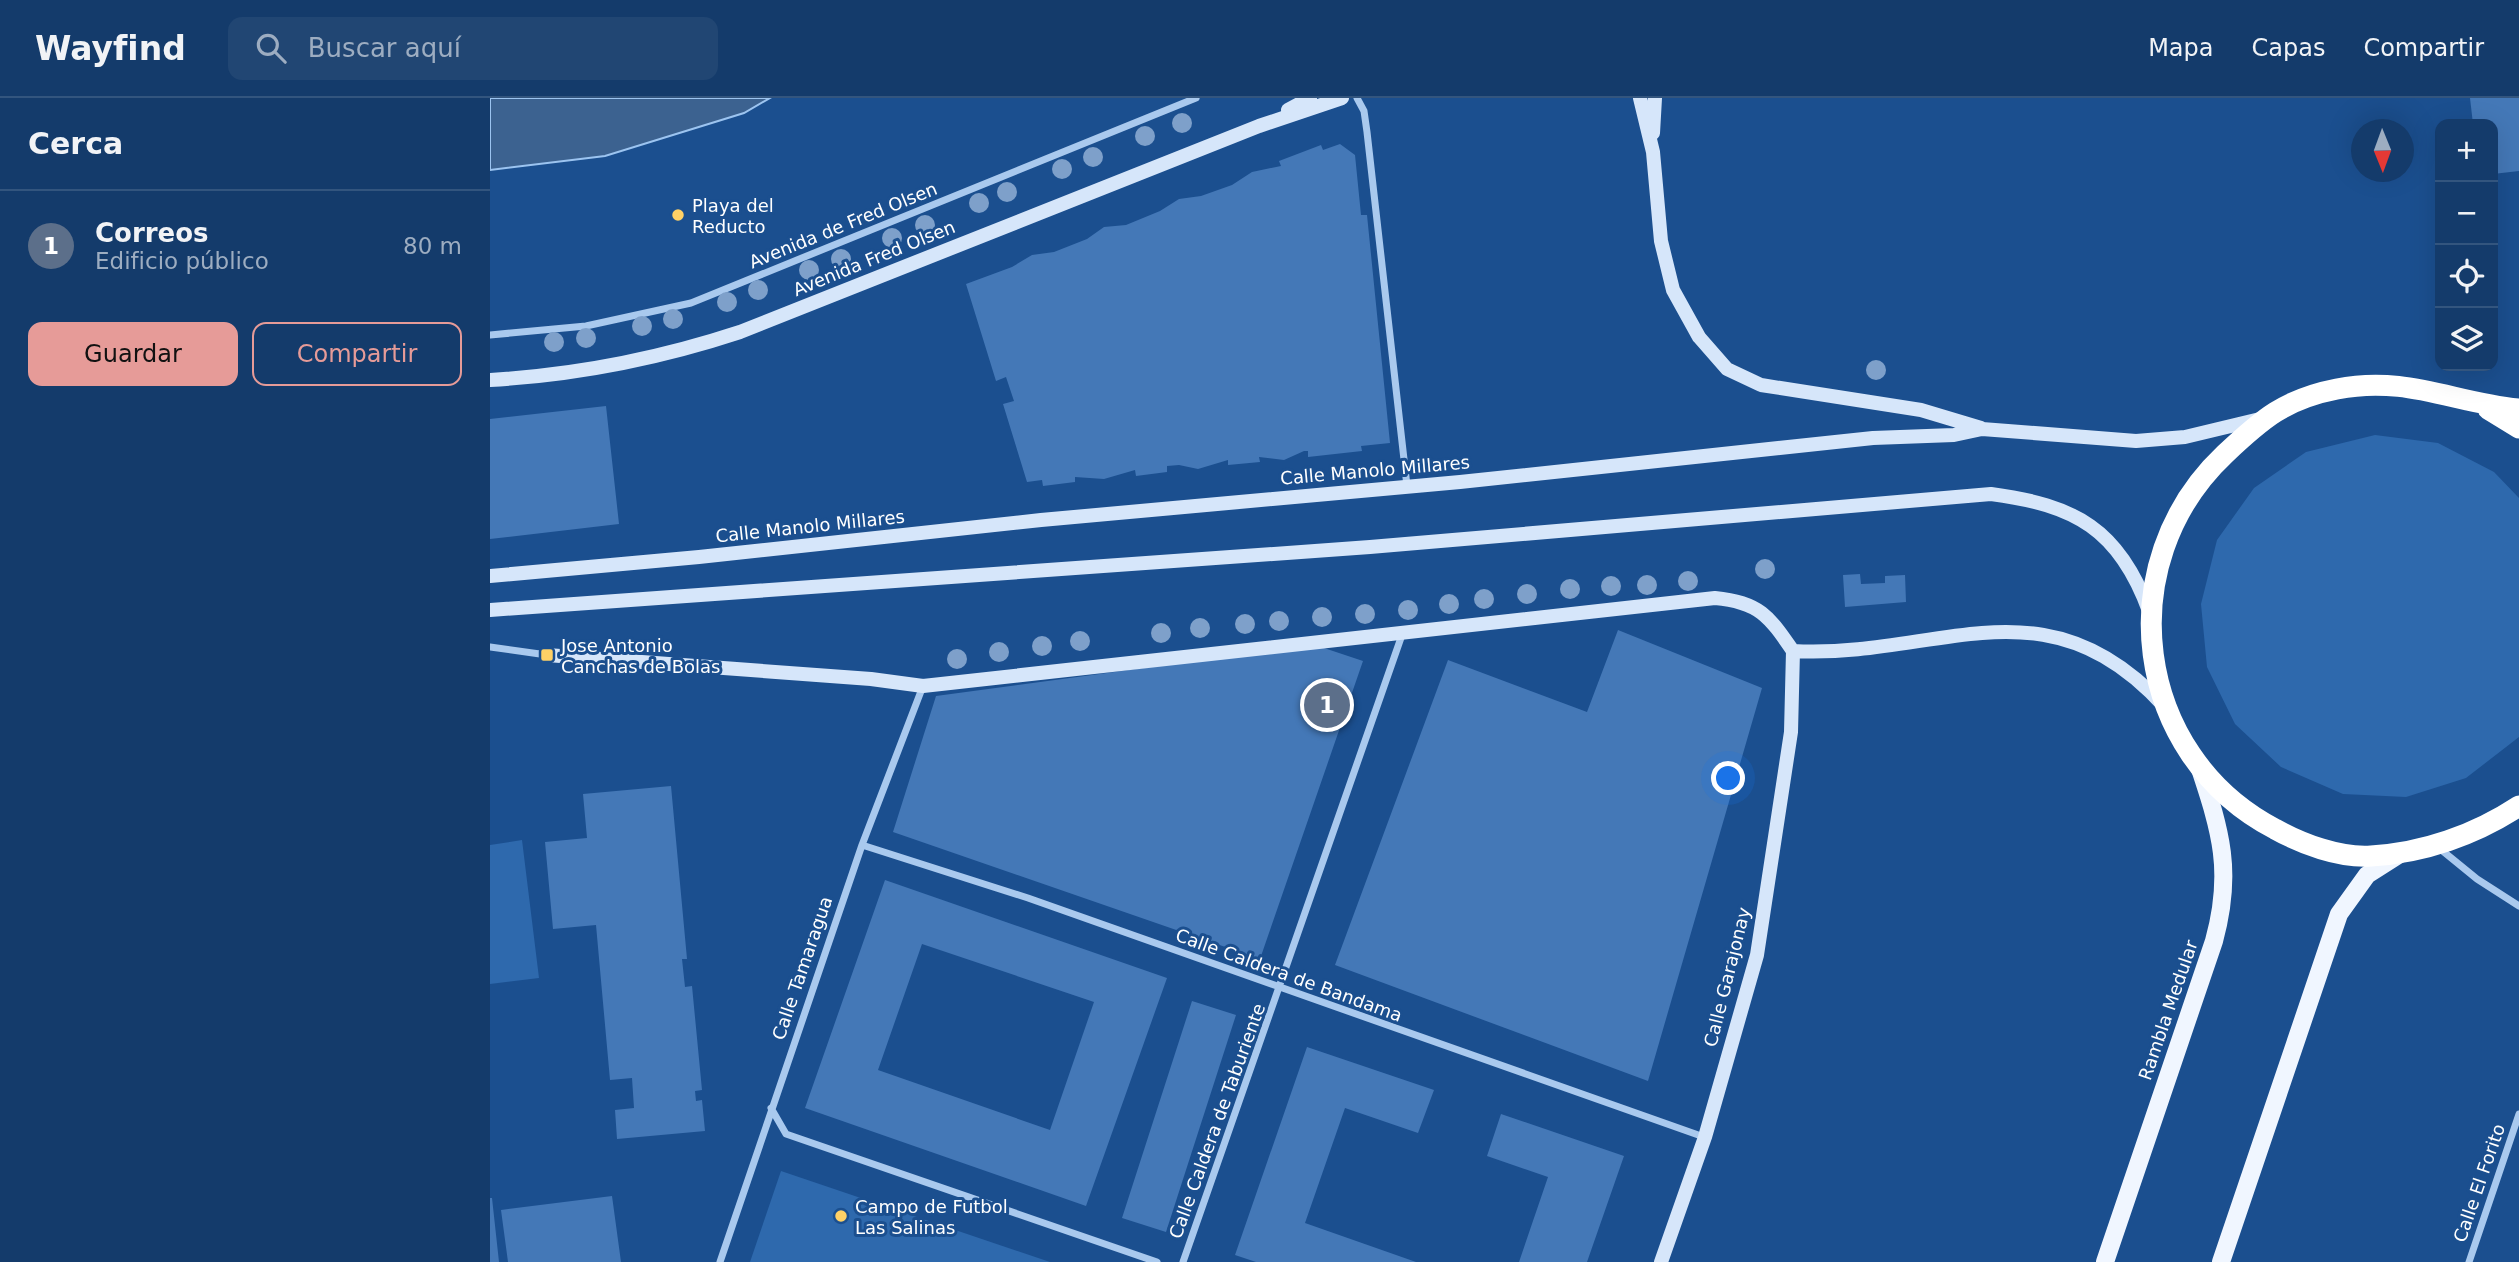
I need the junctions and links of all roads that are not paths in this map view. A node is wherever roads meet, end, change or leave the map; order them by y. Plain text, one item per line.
1 (1196, 98) edge
2 (1310, 98) edge
3 (1342, 98) edge
4 (1357, 98) edge
5 (1640, 98) edge
6 (1655, 98) edge
7 (1259, 126) junction
8 (1653, 152) junction
9 (490, 335) edge
10 (490, 380) edge
11 (2457, 396) junction
12 (2519, 409) edge
13 (2261, 419) junction
14 (2519, 428) edge
15 (1982, 429) junction
16 (1407, 487) junction
17 (490, 576) edge
18 (490, 610) edge
19 (2151, 615) junction
20 (1404, 632) junction
21 (490, 647) edge
22 (1793, 652) junction
23 (547, 655) joint
24 (923, 687) junction
25 (2167, 709) junction
26 (2199, 766) junction
27 (2519, 806) edge
28 (862, 845) junction
29 (2436, 845) junction
30 (2409, 849) junction
31 (2519, 906) edge
32 (1280, 989) junction
33 (771, 1108) junction
34 (2519, 1114) edge
35 (1705, 1138) junction
36 (720, 1262) edge
37 (1157, 1262) edge
38 (1183, 1262) edge
39 (1661, 1262) edge
40 (2105, 1262) edge
41 (2221, 1262) edge
42 (2469, 1262) edge

1 - 9 street, Avenida de Fred Olsen
2 - 7 main road, Avenida Fred Olsen
3 - 7 main road, Avenida Fred Olsen
4 - 16 street
5 - 8 main road
6 - 8 main road
7 - 10 main road, Avenida Fred Olsen
8 - 15 main road
11 - 12 highway
11 - 13 highway
11 - 14 highway
13 - 15 main road, Calle Manolo Millares
13 - 19 highway
15 - 16 main road, Calle Manolo Millares
16 - 17 main road, Calle Manolo Millares
18 - 19 main road
19 - 25 highway
20 - 22 main road
20 - 24 main road
20 - 32 street, Calle Caldera de Taburiente
21 - 23 street
22 - 25 main road
22 - 35 main road, Calle Garajonay
23 - 24 main road
24 - 28 street, Calle Tamaragua
25 - 26 highway
26 - 30 highway
26 - 40 main road, Rambla Medular
27 - 29 highway
28 - 32 street, Calle Caldera de Bandama
28 - 33 street, Calle Tamaragua
29 - 30 highway
29 - 31 street
30 - 41 main road
32 - 35 street, Calle Caldera de Bandama
32 - 38 street, Calle Caldera de Taburiente
33 - 36 street, Calle Tamaragua
33 - 37 street
34 - 42 street, Calle El Forito
35 - 39 main road, Calle Garajonay

